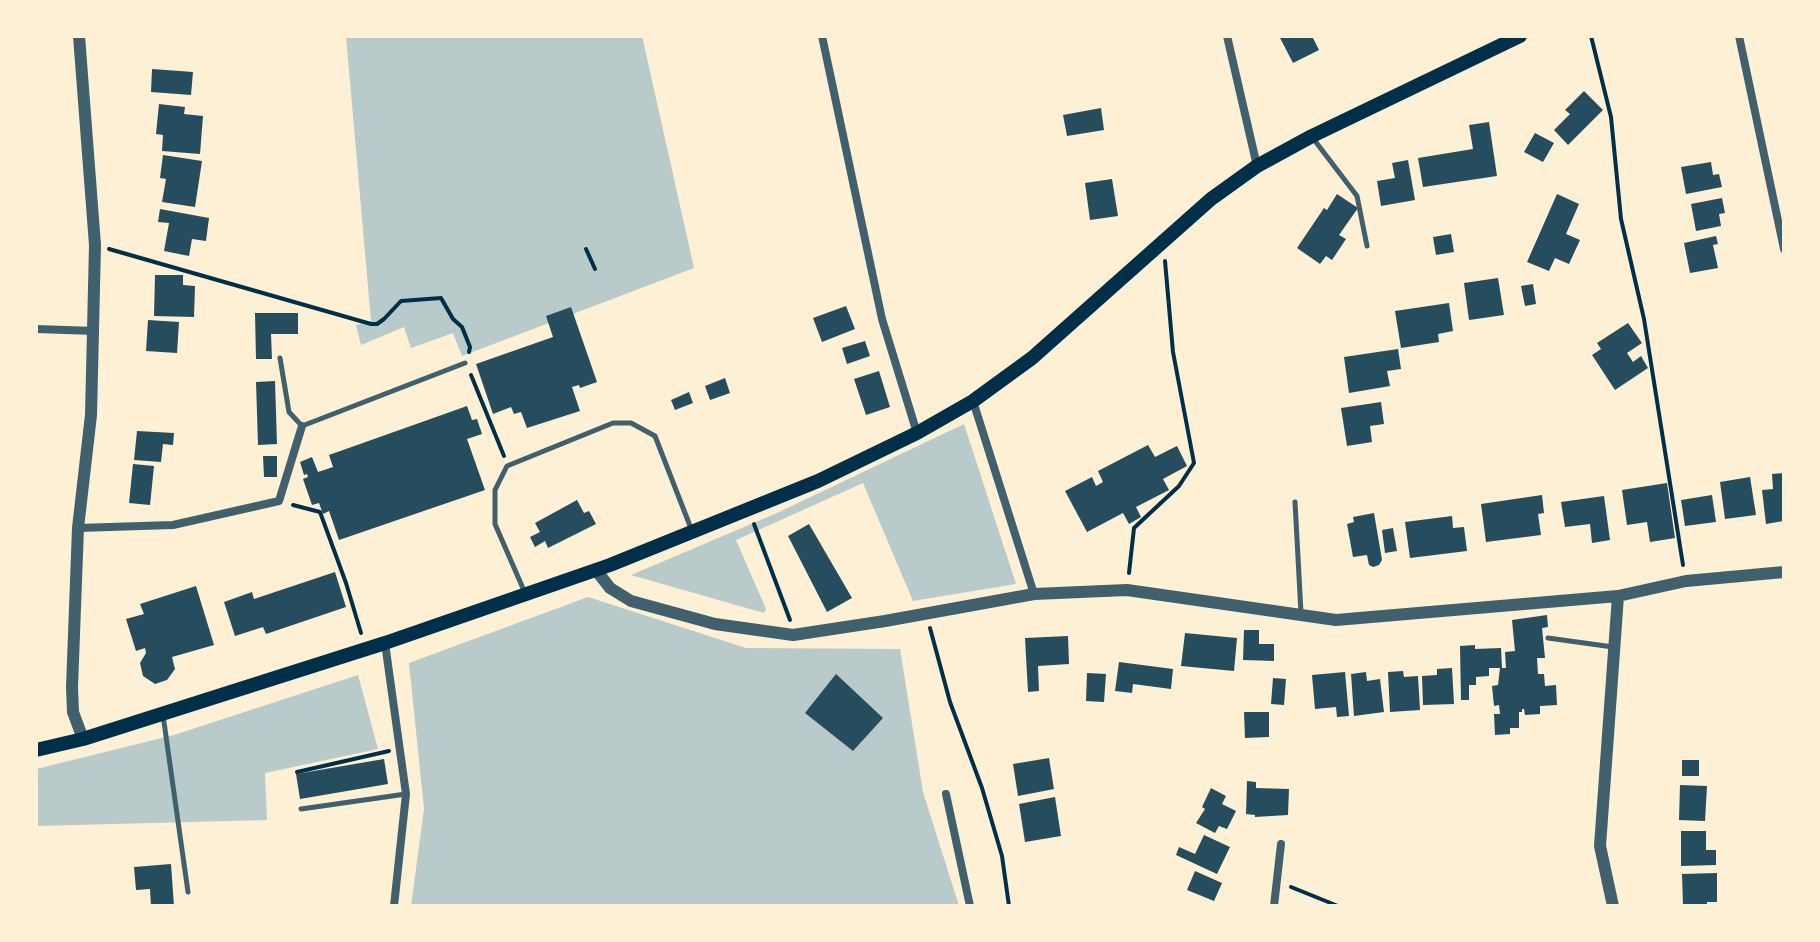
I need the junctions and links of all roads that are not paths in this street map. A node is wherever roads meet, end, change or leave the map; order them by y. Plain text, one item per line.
1 (79, 36) edge
2 (822, 36) edge
3 (1227, 36) edge
4 (1520, 36) edge
5 (1739, 36) edge
6 (1312, 136) junction
7 (1257, 166) junction
8 (1367, 246) dead end
9 (1784, 249) edge
10 (36, 329) edge
11 (95, 331) junction
12 (280, 358) dead end
13 (465, 363) road end
14 (973, 401) junction
15 (302, 426) junction
16 (917, 433) junction
17 (1295, 502) dead end
18 (78, 528) junction
19 (693, 533) junction
20 (596, 570) junction
21 (1784, 572) edge
22 (525, 594) junction
23 (1034, 594) junction
24 (1618, 596) junction
25 (1301, 615) junction
26 (1548, 638) dead end
27 (385, 643) junction
28 (1614, 647) junction
29 (162, 714) junction
30 (83, 739) junction
31 (36, 750) edge
32 (406, 794) junction
33 (946, 794) dead end
34 (301, 809) dead end
35 (1281, 844) dead end
36 (188, 892) dead end
37 (394, 906) edge
38 (970, 906) edge
39 (1274, 906) edge
40 (1613, 906) edge

1 - 11 street
2 - 16 street
3 - 7 street
4 - 6 main road
5 - 9 street
6 - 7 main road
6 - 8 lane
7 - 14 main road
10 - 11 street
11 - 18 street
12 - 15 lane
13 - 15 lane
14 - 16 main road
14 - 23 street
15 - 18 street
16 - 19 main road
17 - 25 lane
18 - 30 street
19 - 20 main road
19 - 22 lane
20 - 22 main road
20 - 23 street
21 - 24 street
22 - 27 main road
23 - 25 street
24 - 25 street
24 - 28 street
26 - 28 lane
27 - 29 main road
27 - 32 street
28 - 40 street
29 - 30 main road
29 - 36 lane
30 - 31 main road
32 - 34 lane
32 - 37 street
33 - 38 street
35 - 39 street

